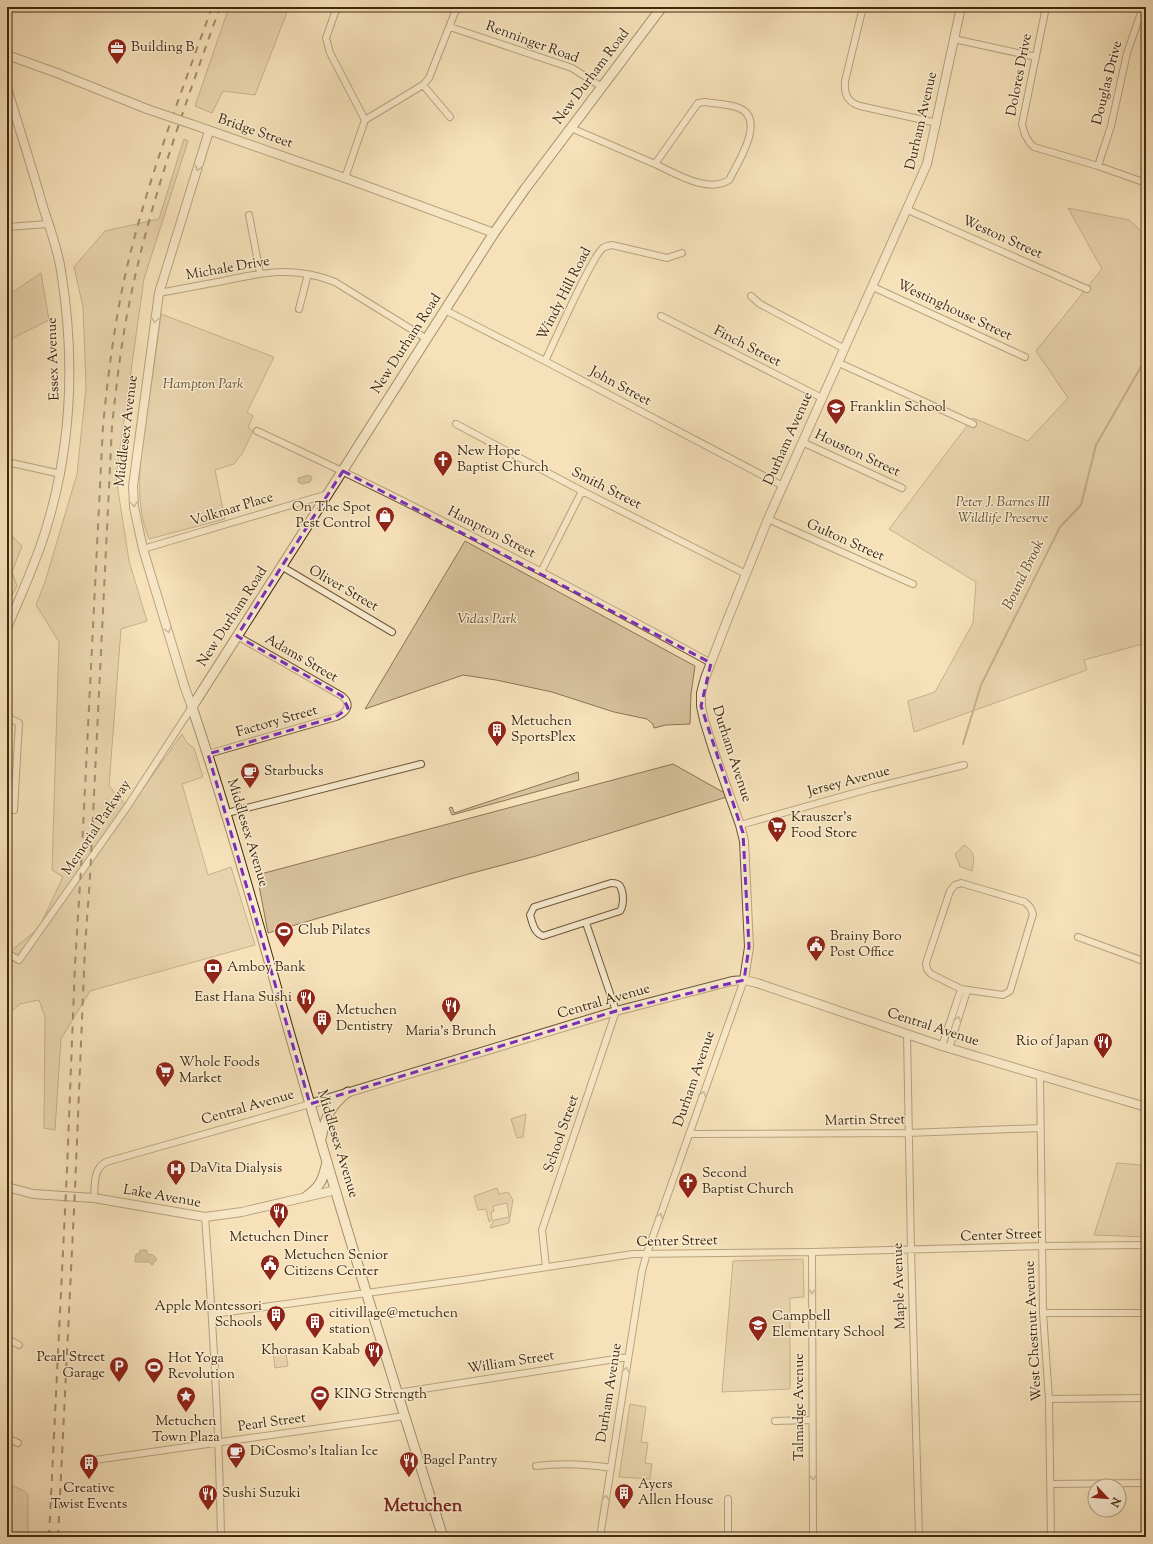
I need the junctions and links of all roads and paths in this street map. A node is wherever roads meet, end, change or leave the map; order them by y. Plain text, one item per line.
1 (337, 7) edge
2 (457, 7) edge
3 (662, 7) edge
4 (863, 7) edge
5 (961, 7) edge
6 (1046, 7) edge
7 (1143, 7) edge
8 (450, 27) junction
9 (954, 39) junction
10 (7, 55) edge
11 (1036, 57) junction
12 (423, 84) junction
13 (602, 87) junction
14 (7, 88) edge
15 (450, 117) dead end
16 (365, 120) junction
17 (937, 123) junction
18 (571, 128) junction
19 (210, 131) junction
20 (655, 164) junction
21 (1098, 166) junction
22 (345, 178) junction
23 (1146, 183) edge
24 (908, 210) junction
25 (250, 215) dead end
26 (48, 224) junction
27 (7, 227) edge
28 (494, 233) junction
29 (682, 253) dead end
30 (260, 273) junction
31 (308, 274) junction
32 (873, 287) junction
33 (1087, 289) dead end
34 (159, 293) junction
35 (752, 296) dead end
36 (299, 309) dead end
37 (445, 310) junction
38 (661, 316) dead end
39 (427, 339) junction
40 (845, 349) junction
41 (1025, 357) dead end
42 (545, 361) junction
43 (839, 363) junction
44 (822, 398) junction
45 (456, 424) dead end
46 (973, 424) dead end
47 (257, 431) dead end
48 (802, 442) junction
49 (7, 462) edge
50 (343, 471) junction
51 (60, 474) junction
52 (783, 486) junction
53 (902, 488) dead end
54 (582, 491) junction
55 (328, 494) junction
56 (768, 519) junction
57 (143, 549) junction
58 (281, 566) junction
59 (541, 572) junction
60 (746, 574) junction
61 (913, 584) dead end
62 (7, 628) edge
63 (392, 632) dead end
64 (237, 636) junction
65 (711, 663) junction
66 (192, 706) junction
67 (348, 707) joint
68 (7, 717) edge
69 (208, 754) junction
70 (421, 764) dead end
71 (964, 765) dead end
72 (14, 810) dead end
73 (227, 813) junction
74 (740, 825) junction
75 (586, 923) junction
76 (1078, 937) dead end
77 (7, 953) edge
78 (1146, 962) edge
79 (744, 980) junction
80 (964, 990) junction
81 (616, 1011) junction
82 (907, 1034) junction
83 (946, 1047) junction
84 (1040, 1075) junction
85 (348, 1092) junction
86 (310, 1104) junction
87 (1146, 1108) edge
88 (1041, 1128) junction
89 (908, 1133) junction
90 (689, 1134) junction
91 (320, 1139) junction
92 (327, 1160) junction
93 (7, 1188) edge
94 (336, 1190) junction
95 (307, 1196) junction
96 (94, 1198) junction
97 (205, 1218) junction
98 (1146, 1245) edge
99 (1042, 1246) junction
100 (910, 1250) junction
101 (812, 1252) junction
102 (647, 1253) junction
103 (546, 1267) junction
104 (366, 1292) junction
105 (1043, 1313) junction
106 (1146, 1313) edge
107 (212, 1314) junction
108 (7, 1339) edge
109 (19, 1345) dead end
110 (628, 1357) junction
111 (398, 1393) junction
112 (1146, 1398) edge
113 (1050, 1399) junction
114 (405, 1416) junction
115 (812, 1420) junction
116 (775, 1421) dead end
117 (7, 1438) edge
118 (18, 1443) dead end
119 (219, 1443) junction
120 (95, 1460) dead end
121 (536, 1466) dead end
122 (611, 1468) junction
123 (1146, 1483) edge
124 (1051, 1484) junction
125 (728, 1499) dead end
126 (222, 1537) edge
127 (443, 1537) edge
128 (600, 1537) edge
129 (728, 1537) edge
130 (813, 1537) edge
131 (919, 1537) edge
132 (1051, 1537) edge

1 - 16 street
2 - 8 street
3 - 13 main road, New Durham Road
4 - 17 street
5 - 9 street, Durham Avenue
6 - 11 street, Dolores Drive
7 - 21 street, Douglas Drive
8 - 12 street
8 - 13 street, Renninger Road
9 - 11 street
9 - 17 street, Durham Avenue
10 - 19 street, Bridge Street, bridge
11 - 21 street, Dolores Drive
12 - 15 street
12 - 16 street
13 - 18 main road, New Durham Road
14 - 26 street, Essex Avenue
16 - 22 street
17 - 24 street, Durham Avenue
18 - 20 street
18 - 28 main road, New Durham Road
19 - 22 street, Bridge Street
19 -> 34 street, Middlesex Avenue
20 - 20 street
21 - 23 street, Dolores Drive
22 - 28 street, Bridge Street
24 - 32 street, Durham Avenue
24 - 33 street, Weston Street
25 - 30 street
26 - 27 street
26 - 51 street, Essex Avenue
28 - 37 main road, New Durham Road
29 - 42 street, Windy Hill Road
30 - 31 street, Michale Drive
30 - 34 street, Michale Drive
31 - 36 street
31 - 39 street, Michale Drive
32 - 40 street, Durham Avenue
32 - 41 street, Westinghouse Street
34 -> 57 street, Middlesex Avenue
35 - 40 street
37 - 39 main road, New Durham Road
37 - 42 street, John Street
38 - 44 street, Finch Street
39 - 50 main road, New Durham Road
40 - 43 street, Durham Avenue
42 - 52 street, John Street
43 - 44 street, Durham Avenue
43 - 46 street
44 - 48 street, Durham Avenue
45 - 54 street, Smith Street
47 - 50 street, Hampton Street
48 - 52 street, Durham Avenue
48 - 53 street, Houston Street
49 - 51 street
50 - 55 main road, New Durham Road
50 - 59 street, Hampton Street
51 - 62 street, Essex Avenue
52 - 56 street, Durham Avenue
54 - 59 street
54 - 60 street, Smith Street
55 - 57 street, Volkmar Place
55 - 58 main road, New Durham Road
56 - 60 street, Durham Avenue
56 - 61 street, Gulton Street
57 -> 66 street, Middlesex Avenue
58 - 63 street, Oliver Street
58 - 64 main road, New Durham Road
59 - 65 street, Hampton Street
60 - 65 street, Durham Avenue
64 - 66 main road, New Durham Road
64 - 67 street, Adams Street
65 - 74 street, Durham Avenue
66 - 69 main road, Middlesex Avenue
66 - 77 street, Memorial Parkway
67 - 69 street, Factory Street
68 - 72 street
69 - 73 main road, Middlesex Avenue
70 - 73 street
71 - 74 street, Jersey Avenue
73 - 86 main road, Middlesex Avenue
74 - 79 street, Durham Avenue
75 - 75 street
75 - 81 street
76 - 78 street
79 - 81 street, Central Avenue
79 - 82 street, Central Avenue
90 -> 79 street, Durham Avenue
80 - 80 street
80 - 83 street
81 - 85 street, Central Avenue
81 - 103 street, School Street
82 - 83 street, Central Avenue
82 - 89 street, Maple Avenue
83 - 84 street, Central Avenue
84 - 87 street, Central Avenue
84 - 88 street, West Chestnut Avenue
85 - 86 street, Central Avenue
85 - 91 main road
86 - 91 main road, Middlesex Avenue
86 - 96 street, Central Avenue
88 - 89 street, Martin Street
88 - 99 street, West Chestnut Avenue
89 - 90 street, Martin Street
89 - 100 street, Maple Avenue
102 -> 90 street, Durham Avenue
91 - 92 main road, Middlesex Avenue
92 - 94 main road, Middlesex Avenue
92 - 95 main road
93 - 96 street, Lake Avenue
94 - 95 street, Lake Avenue
94 - 104 main road, Middlesex Avenue
95 - 97 street, Lake Avenue
96 - 97 street, Lake Avenue
97 - 107 street
98 - 99 street, Center Street
99 - 100 street, Center Street
99 - 105 street, West Chestnut Avenue
100 - 101 street, Center Street
100 - 131 street, Maple Avenue
101 - 102 street, Center Street
101 -> 115 street, Talmadge Avenue
102 - 103 street, Center Street
102 - 110 street, Durham Avenue
103 - 104 street, Center Street
104 - 107 street, Center Street
104 - 111 main road, Middlesex Avenue
105 - 106 street
105 - 113 street, West Chestnut Avenue
107 - 119 street
108 - 109 street
110 - 111 street, William Street
122 -> 110 street, Durham Avenue
111 - 114 main road, Middlesex Avenue
112 - 113 street
113 - 124 street, West Chestnut Avenue
114 - 119 street, Pearl Street
114 - 127 main road, Middlesex Avenue
115 - 116 street
115 -> 130 street, Talmadge Avenue
117 - 118 street
119 - 120 street, Pearl Street
119 - 126 street
121 - 122 street
128 -> 122 street, Durham Avenue
123 - 124 street
124 - 132 street, West Chestnut Avenue
125 - 129 street

